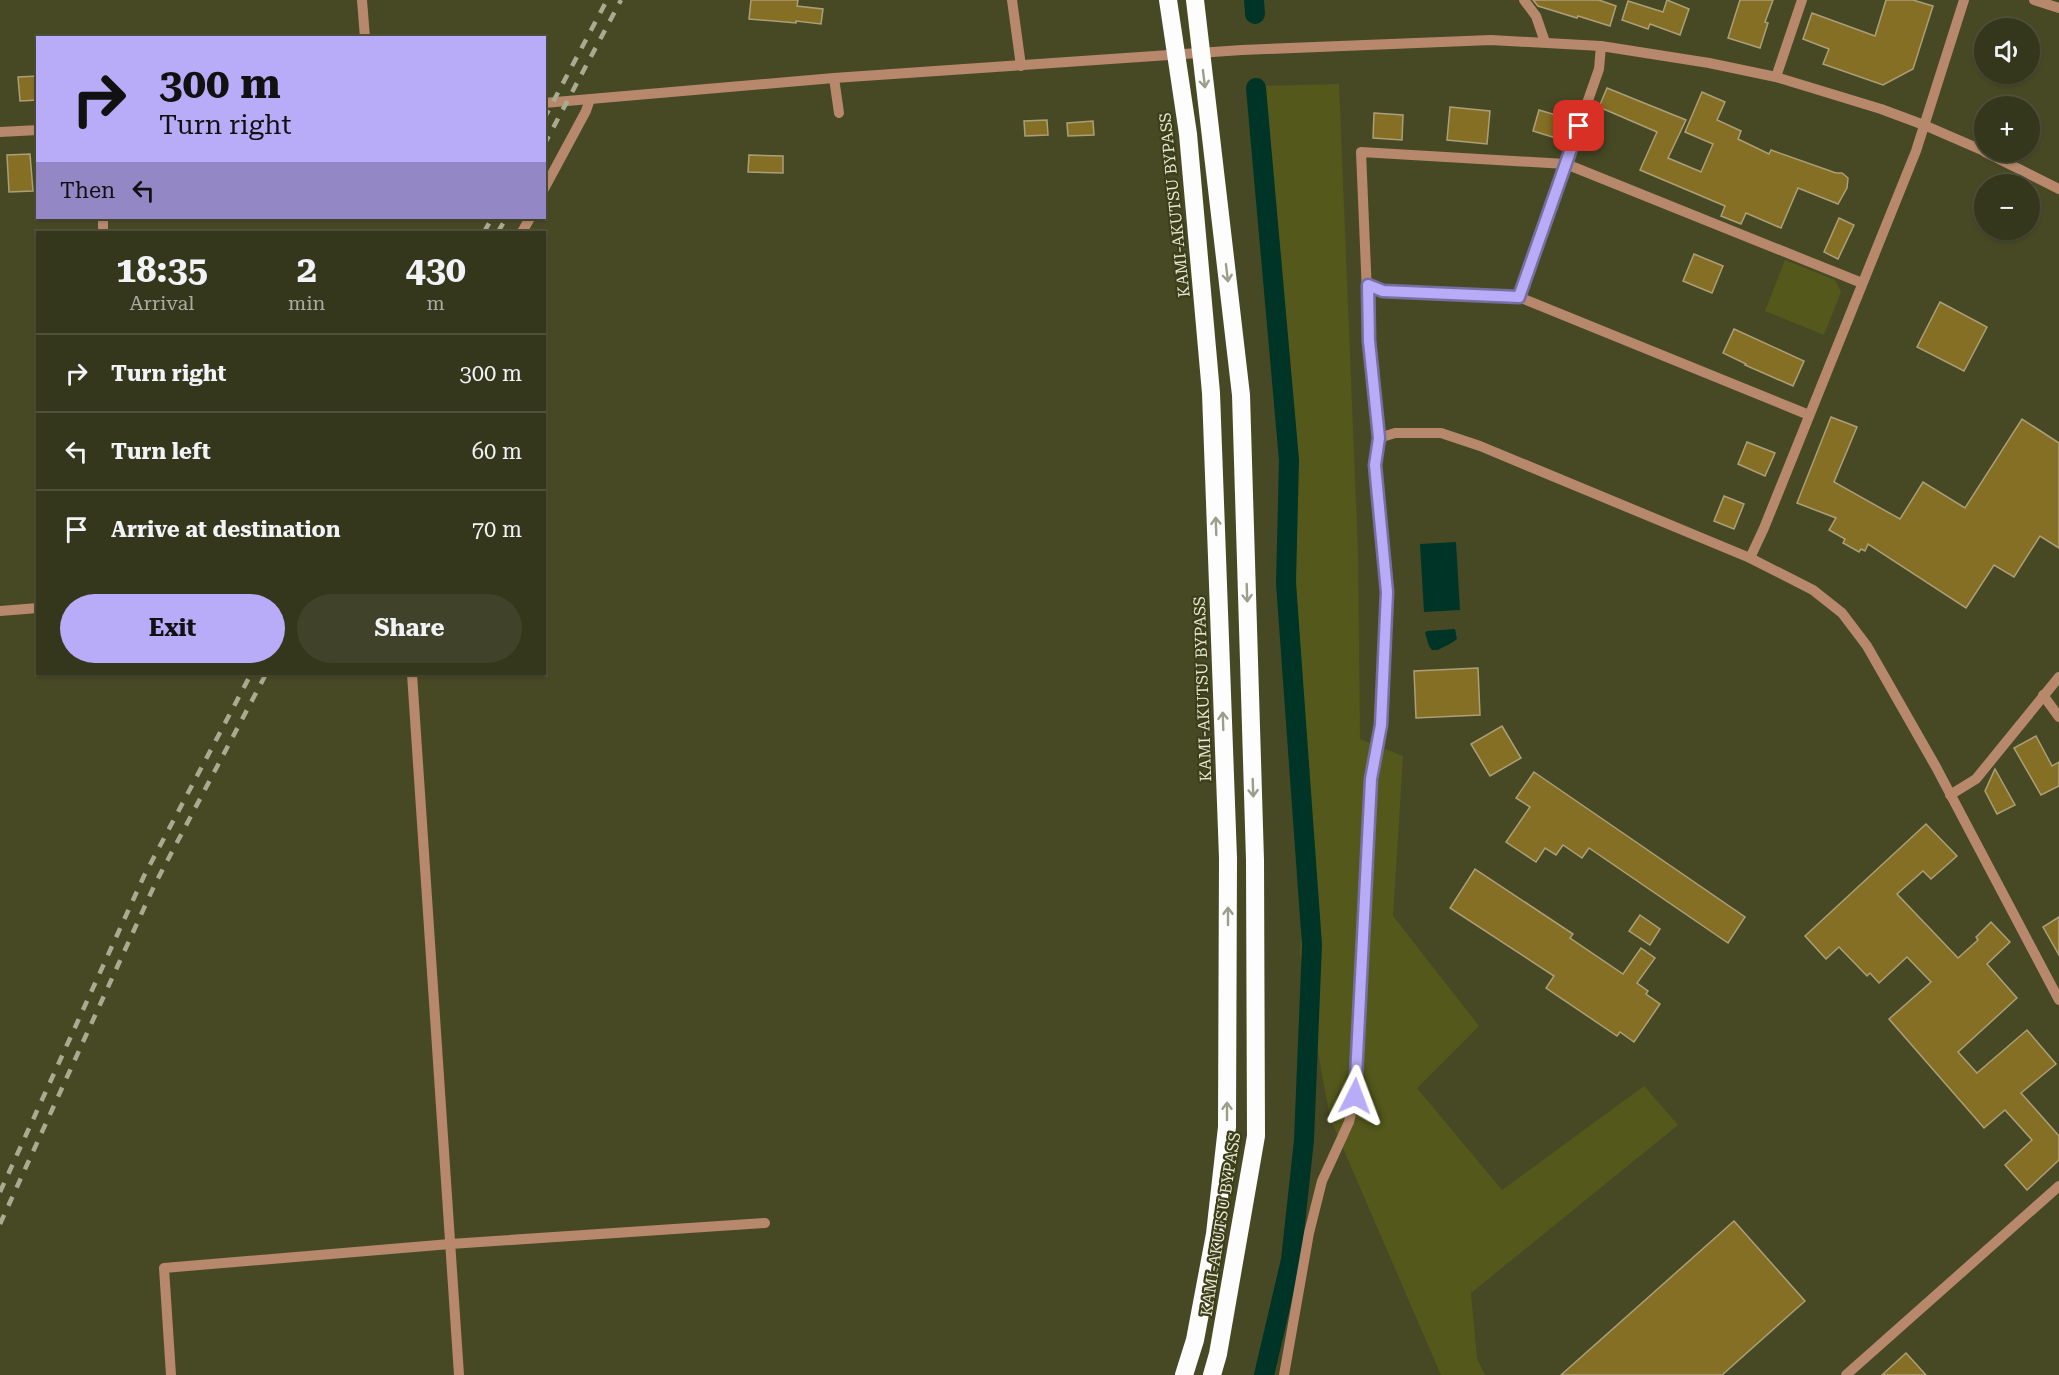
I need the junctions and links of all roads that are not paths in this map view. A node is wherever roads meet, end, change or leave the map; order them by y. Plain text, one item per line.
1 (362, 0) edge
2 (1012, 0) edge
3 (1168, 0) edge
4 (1195, 0) edge
5 (1524, 0) edge
6 (1802, 0) edge
7 (1964, 0) edge
8 (2034, 0) edge
9 (2059, 9) edge
10 (365, 36) edge
11 (1545, 42) junction
12 (1601, 46) junction
13 (1021, 66) junction
14 (1776, 77) junction
15 (834, 78) junction
16 (590, 99) junction
17 (546, 103) edge
18 (838, 113) dead end
19 (1924, 125) junction
20 (36, 130) edge
21 (0, 132) edge
22 (1974, 146) edge
23 (2006, 162) edge
24 (1566, 164) junction
25 (546, 185) edge
26 (2059, 189) edge
27 (1862, 282) junction
28 (1368, 285) junction
29 (1519, 297) junction
30 (1809, 415) junction
31 (1379, 438) junction
32 (1750, 558) junction
33 (36, 608) edge
34 (0, 611) edge
35 (412, 675) edge
36 (2059, 677) edge
37 (2043, 695) junction
38 (2059, 717) edge
39 (1950, 795) junction
40 (2059, 1000) edge
41 (2059, 1186) edge
42 (765, 1223) dead end
43 (450, 1244) junction
44 (171, 1375) edge
45 (459, 1375) edge
46 (1184, 1375) edge
47 (1212, 1375) edge
48 (1284, 1375) edge
49 (1846, 1375) edge

1 - 10 street
2 - 13 street
46 -> 3 highway, KAMI-AKUTSU BYPASS
4 -> 47 highway, KAMI-AKUTSU BYPASS
5 - 11 street
6 - 14 street
7 - 19 street
8 - 9 street
11 - 12 street
11 - 13 street
12 - 14 street
12 - 24 street
13 - 15 street
14 - 19 street
15 - 16 street
15 - 18 street
16 - 17 street
16 - 25 street
19 - 22 street
19 - 27 street
20 - 21 street
23 - 26 street
24 - 27 street
24 - 28 street
24 - 29 street
27 - 30 street
28 - 29 street
28 - 31 street
29 - 30 street
30 - 32 street
31 - 32 street
31 - 48 street
32 - 39 street
33 - 34 street
35 - 43 street
36 - 37 street
37 - 38 street
37 - 39 street
39 - 40 street
41 - 49 street
42 - 43 street
43 - 44 street
43 - 45 street

